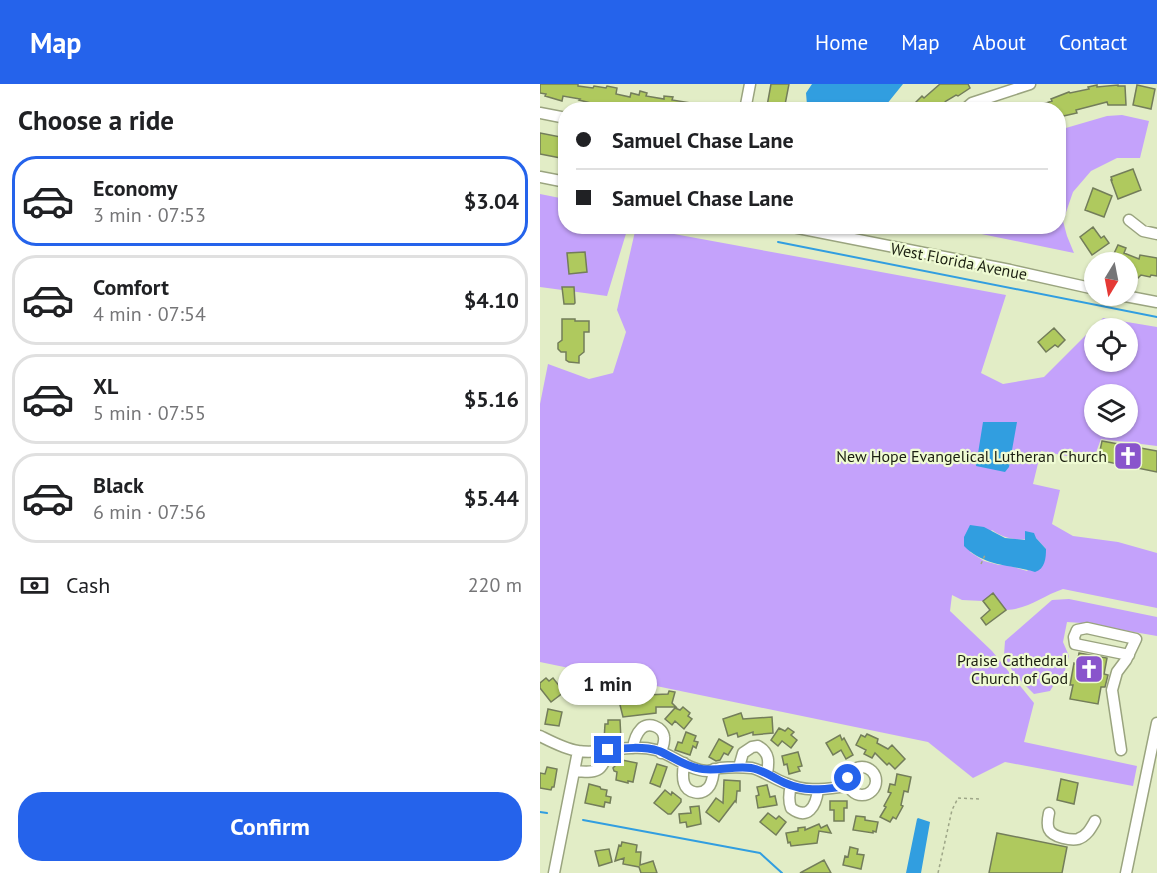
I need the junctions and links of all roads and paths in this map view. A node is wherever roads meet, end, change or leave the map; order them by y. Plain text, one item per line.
1 (750, 84) edge
2 (1030, 84) edge
3 (747, 102) edge
4 (978, 102) edge
5 (540, 113) edge
6 (558, 116) edge
7 (540, 177) edge
8 (558, 180) edge
9 (1130, 220) dead end
10 (828, 234) edge
11 (1157, 234) edge
12 (1084, 287) edge
13 (1138, 298) edge
14 (1157, 302) edge
15 (985, 555) dead end
16 (981, 564) dead end
17 (1129, 655) junction
18 (1157, 723) edge
19 (540, 736) edge
20 (633, 748) junction
21 (608, 750) junction
22 (1121, 750) dead end
23 (578, 751) junction
24 (661, 753) junction
25 (684, 763) junction
26 (739, 767) junction
27 (714, 769) junction
28 (574, 771) junction
29 (768, 774) junction
30 (791, 785) junction
31 (848, 786) dead end
32 (818, 790) junction
33 (979, 799) dead end
34 (1049, 813) dead end
35 (1095, 821) dead end
36 (554, 873) edge
37 (938, 873) edge
38 (1126, 873) edge

1 - 3 street
2 - 4 street
5 - 6 street
7 - 8 street
9 - 11 street
10 - 12 street, West Florida Avenue
13 - 14 street
15 - 16 path
17 - 17 street
17 - 22 street
18 - 38 street
19 - 23 street
20 - 21 street
20 - 24 street
20 - 24 street
21 - 23 street
21 - 28 street
23 - 28 street
24 - 25 street
25 - 27 street
25 - 27 street
26 - 27 street
26 - 29 street
26 - 29 street
28 - 36 street
29 - 30 street
30 - 32 street
30 - 32 street
31 - 32 street
33 - 37 path
34 - 35 street

